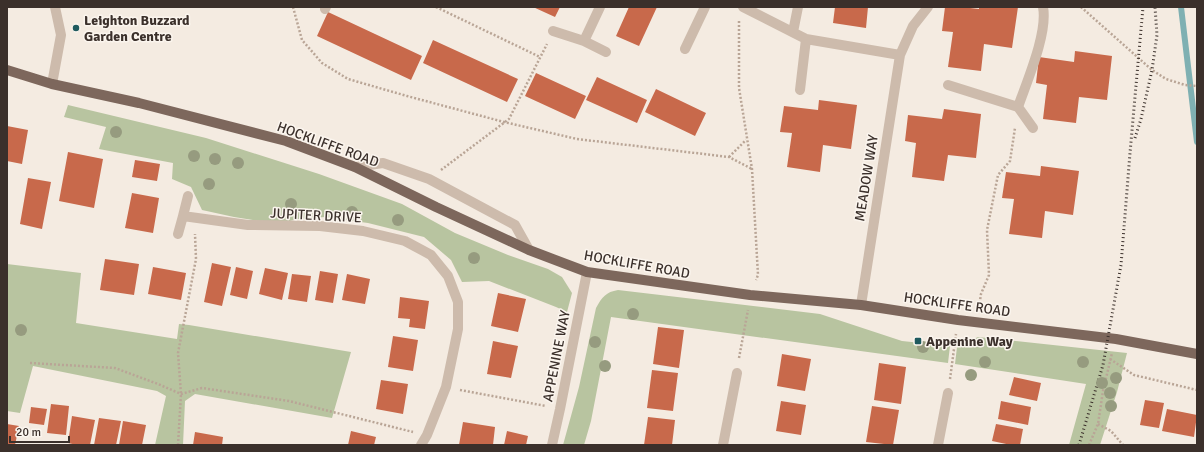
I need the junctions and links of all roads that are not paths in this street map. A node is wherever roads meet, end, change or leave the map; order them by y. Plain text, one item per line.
1 (55, 7) edge
2 (600, 7) edge
3 (706, 7) edge
4 (798, 7) edge
5 (928, 7) edge
6 (1043, 7) edge
7 (741, 11) edge
8 (553, 31) road end
9 (793, 32) junction
10 (806, 39) junction
11 (584, 41) junction
12 (685, 49) dead end
13 (606, 52) dead end
14 (900, 55) junction
15 (7, 70) edge
16 (52, 84) junction
17 (948, 85) dead end
18 (800, 90) dead end
19 (1018, 107) junction
20 (1033, 128) dead end
21 (355, 166) junction
22 (188, 196) dead end
23 (183, 216) junction
24 (178, 234) dead end
25 (529, 250) junction
26 (587, 272) junction
27 (860, 305) junction
28 (1197, 354) edge
29 (737, 373) road end
30 (948, 393) road end
31 (421, 445) edge
32 (552, 445) edge
33 (723, 445) edge
34 (938, 445) edge

1 - 16 street
2 - 11 street
3 - 12 street
4 - 9 street
5 - 14 street, MEADOW WAY
6 - 19 street
7 - 9 street
8 - 11 street
9 - 10 street
10 - 14 street
10 - 18 street
11 - 13 street
14 - 27 street, MEADOW WAY
15 - 16 main road, HOCKLIFFE ROAD
16 - 21 main road, HOCKLIFFE ROAD
17 - 19 street
19 - 20 street
21 - 25 main road, HOCKLIFFE ROAD
21 - 25 street
22 - 23 street
23 - 24 street
23 - 31 street, JUPITER DRIVE
25 - 26 main road, HOCKLIFFE ROAD
26 - 27 main road, HOCKLIFFE ROAD
26 - 32 street, APPENINE WAY
27 - 28 main road, HOCKLIFFE ROAD
29 - 33 street
30 - 34 street

